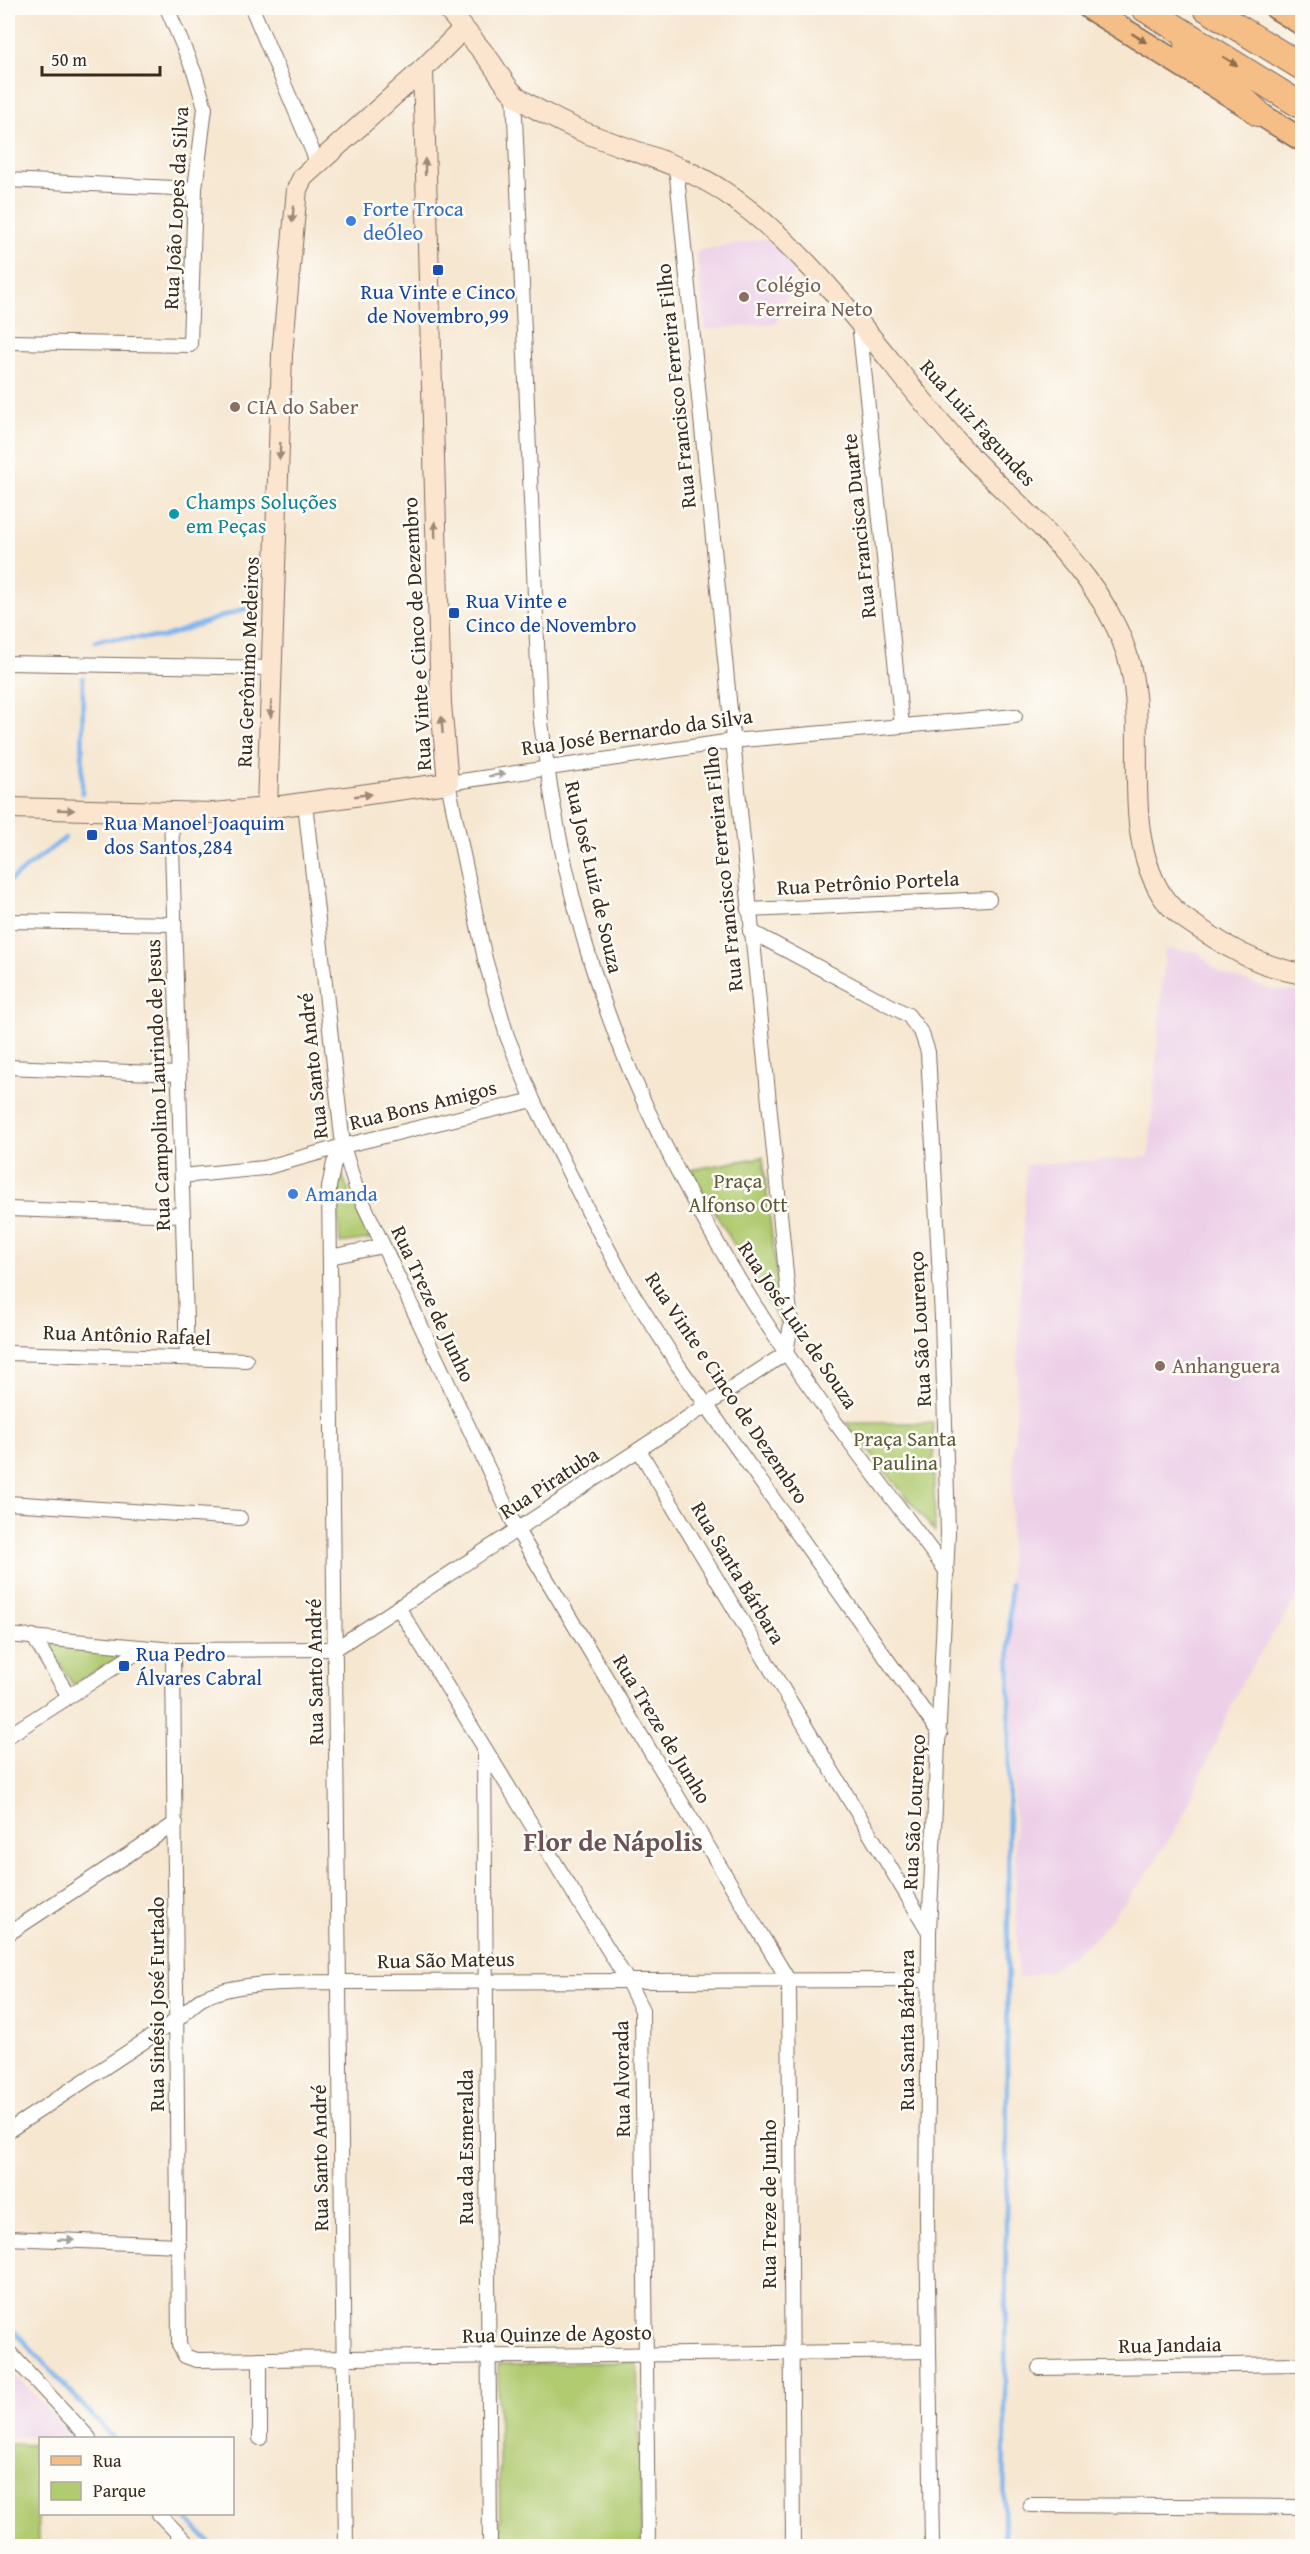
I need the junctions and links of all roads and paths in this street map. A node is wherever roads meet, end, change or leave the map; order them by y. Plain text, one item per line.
1 (167, 8) edge
2 (252, 8) edge
3 (447, 8) edge
4 (1089, 8) edge
5 (1143, 8) edge
6 (1206, 8) edge
7 (1276, 8) edge
8 (1302, 24) edge
9 (463, 29) junction
10 (1302, 67) edge
11 (423, 69) junction
12 (514, 94) junction
13 (1302, 106) edge
14 (1258, 113) junction
15 (1302, 140) edge
16 (318, 164) junction
17 (676, 166) junction
18 (8, 180) edge
19 (195, 189) junction
20 (859, 323) junction
21 (8, 342) edge
22 (8, 663) edge
23 (272, 668) junction
24 (1014, 716) dead end
25 (902, 726) junction
26 (732, 741) junction
27 (546, 767) junction
28 (448, 783) junction
29 (305, 803) junction
30 (8, 808) edge
31 (267, 808) junction
32 (171, 812) junction
33 (989, 899) dead end
34 (748, 910) junction
35 (8, 921) edge
36 (174, 924) junction
37 (750, 931) junction
38 (1302, 974) edge
39 (8, 1067) edge
40 (179, 1074) junction
41 (533, 1101) junction
42 (344, 1146) junction
43 (182, 1176) junction
44 (8, 1209) edge
45 (183, 1215) junction
46 (383, 1246) junction
47 (330, 1257) junction
48 (8, 1353) edge
49 (786, 1353) junction
50 (188, 1357) junction
51 (246, 1360) dead end
52 (706, 1406) junction
53 (639, 1450) junction
54 (8, 1503) edge
55 (240, 1518) dead end
56 (517, 1530) junction
57 (947, 1572) junction
58 (398, 1607) junction
59 (8, 1635) edge
60 (33, 1636) junction
61 (144, 1647) junction
62 (335, 1649) junction
63 (173, 1650) junction
64 (68, 1695) junction
65 (940, 1734) junction
66 (8, 1736) edge
67 (484, 1747) junction
68 (176, 1823) junction
69 (929, 1932) junction
70 (8, 1934) edge
71 (627, 1980) junction
72 (927, 1980) junction
73 (486, 1981) junction
74 (789, 1981) junction
75 (339, 1982) junction
76 (178, 2019) junction
77 (8, 2131) edge
78 (8, 2238) edge
79 (179, 2245) junction
80 (929, 2350) junction
81 (8, 2351) edge
82 (791, 2352) junction
83 (646, 2354) junction
84 (185, 2356) joint
85 (489, 2356) junction
86 (344, 2358) junction
87 (260, 2359) junction
88 (1302, 2364) edge
89 (1039, 2368) dead end
90 (87, 2437) edge
91 (260, 2438) dead end
92 (1030, 2505) dead end
93 (1302, 2507) edge
94 (160, 2515) edge
95 (190, 2547) edge
96 (346, 2547) edge
97 (490, 2547) edge
98 (648, 2547) edge
99 (793, 2547) edge
100 (932, 2547) edge

1 - 19 street, Rua João Lopes da Silva
2 - 16 street
3 - 9 main road, Rua Luiz Fagundes
4 -> 14 main road
5 -> 13 highway
5 - 14 highway
6 - 10 highway
7 - 8 main road
9 - 11 main road
9 - 12 main road, Rua Luiz Fagundes
11 - 16 main road, Rua Gerônimo Medeiros
28 -> 11 main road, Rua Vinte e Cinco de Dezembro
12 - 17 main road, Rua Luiz Fagundes
12 - 27 street, Rua José Luiz de Souza
14 - 15 main road
16 -> 23 main road, Rua Gerônimo Medeiros
17 - 20 main road, Rua Luiz Fagundes
17 - 26 street, Rua Francisco Ferreira Filho
18 - 19 street
19 - 21 street, Rua João Lopes da Silva
20 - 25 street, Rua Francisca Duarte
20 - 38 main road, Rua Luiz Fagundes
22 - 23 street
23 -> 31 main road, Rua Gerônimo Medeiros
24 - 25 street, Rua José Bernardo da Silva
25 - 26 street, Rua José Bernardo da Silva
26 - 27 street, Rua José Bernardo da Silva
26 - 34 street, Rua Francisco Ferreira Filho
28 -> 27 street, Rua José Bernardo da Silva
27 - 49 street, Rua José Luiz de Souza
29 -> 28 main road, Rua José Bernardo da Silva
28 - 41 street, Rua Vinte e Cinco de Dezembro
29 - 31 main road, Rua José Bernardo da Silva
29 - 42 street, Rua Santo André
30 -> 32 main road, Rua José Bernardo da Silva
31 - 32 main road, Rua José Bernardo da Silva
32 - 36 street, Rua Campolino Laurindo de Jesus
33 - 34 street, Rua Petrônio Portela
34 - 37 street, Rua Francisco Ferreira Filho
35 - 36 street
36 - 40 street, Rua Campolino Laurindo de Jesus
37 - 49 street, Rua Francisco Ferreira Filho
37 - 57 street, Rua São Lourenço
39 - 40 street
40 - 43 street, Rua Campolino Laurindo de Jesus
41 - 42 street, Rua Bons Amigos
41 - 52 street, Rua Vinte e Cinco de Dezembro
42 - 43 street, Rua Bons Amigos
42 - 46 street, Rua Treze de Junho
42 - 47 street, Rua Santo André
43 - 45 street, Rua Campolino Laurindo de Jesus
44 - 45 street
45 - 50 street, Rua Campolino Laurindo de Jesus
46 - 47 street
46 - 56 street, Rua Treze de Junho
47 - 62 street, Rua Santo André
48 - 50 street, Rua Antônio Rafael
49 - 52 street, Rua Piratuba
49 - 57 street, Rua José Luiz de Souza
50 - 51 street, Rua Antônio Rafael
52 - 53 street, Rua Piratuba
52 - 65 street, Rua Vinte e Cinco de Dezembro
53 - 56 street, Rua Piratuba
53 - 69 street, Rua Santa Bárbara
54 - 55 street
56 - 58 street, Rua Piratuba
56 - 74 street, Rua Treze de Junho
57 - 65 street, Rua São Lourenço
58 - 62 street, Rua Piratuba
58 - 67 street, Rua Alvorada
59 - 60 street
60 - 61 street
60 - 64 street
61 - 63 street
61 - 64 street
62 - 63 street
62 - 75 street, Rua Santo André
63 - 68 street, Rua Sinésio José Furtado
64 - 66 street
65 - 69 street, Rua São Lourenço
67 - 71 street, Rua Alvorada
67 - 73 street, Rua da Esmeralda
68 - 70 street
68 - 76 street, Rua Sinésio José Furtado
69 - 72 street, Rua Santa Bárbara
71 - 73 street, Rua São Mateus
71 - 74 street, Rua São Mateus
71 - 83 street, Rua Alvorada
72 - 74 street, Rua São Mateus
72 - 80 street, Rua Santa Bárbara
73 - 75 street, Rua São Mateus
73 - 85 street, Rua da Esmeralda
74 - 82 street, Rua Treze de Junho
75 - 76 street, Rua São Mateus
75 - 86 street, Rua Santo André
76 - 77 street, Rua São Mateus
76 - 79 street, Rua Sinésio José Furtado
78 -> 79 street
79 - 84 street, Rua Sinésio José Furtado
80 - 82 street, Rua Quinze de Agosto
80 - 100 street, Rua Santa Bárbara
81 - 90 street
82 - 83 street, Rua Quinze de Agosto
82 - 99 street, Rua Treze de Junho
83 - 85 street, Rua Quinze de Agosto
83 - 98 street, Rua Alvorada
84 - 87 street, Rua Quinze de Agosto
85 - 86 street, Rua Quinze de Agosto
85 - 97 street, Rua da Esmeralda
86 - 87 street, Rua Quinze de Agosto
86 - 96 street, Rua Santo André
87 - 91 street
88 - 89 street, Rua Jandaia
92 - 93 street
94 - 95 street

